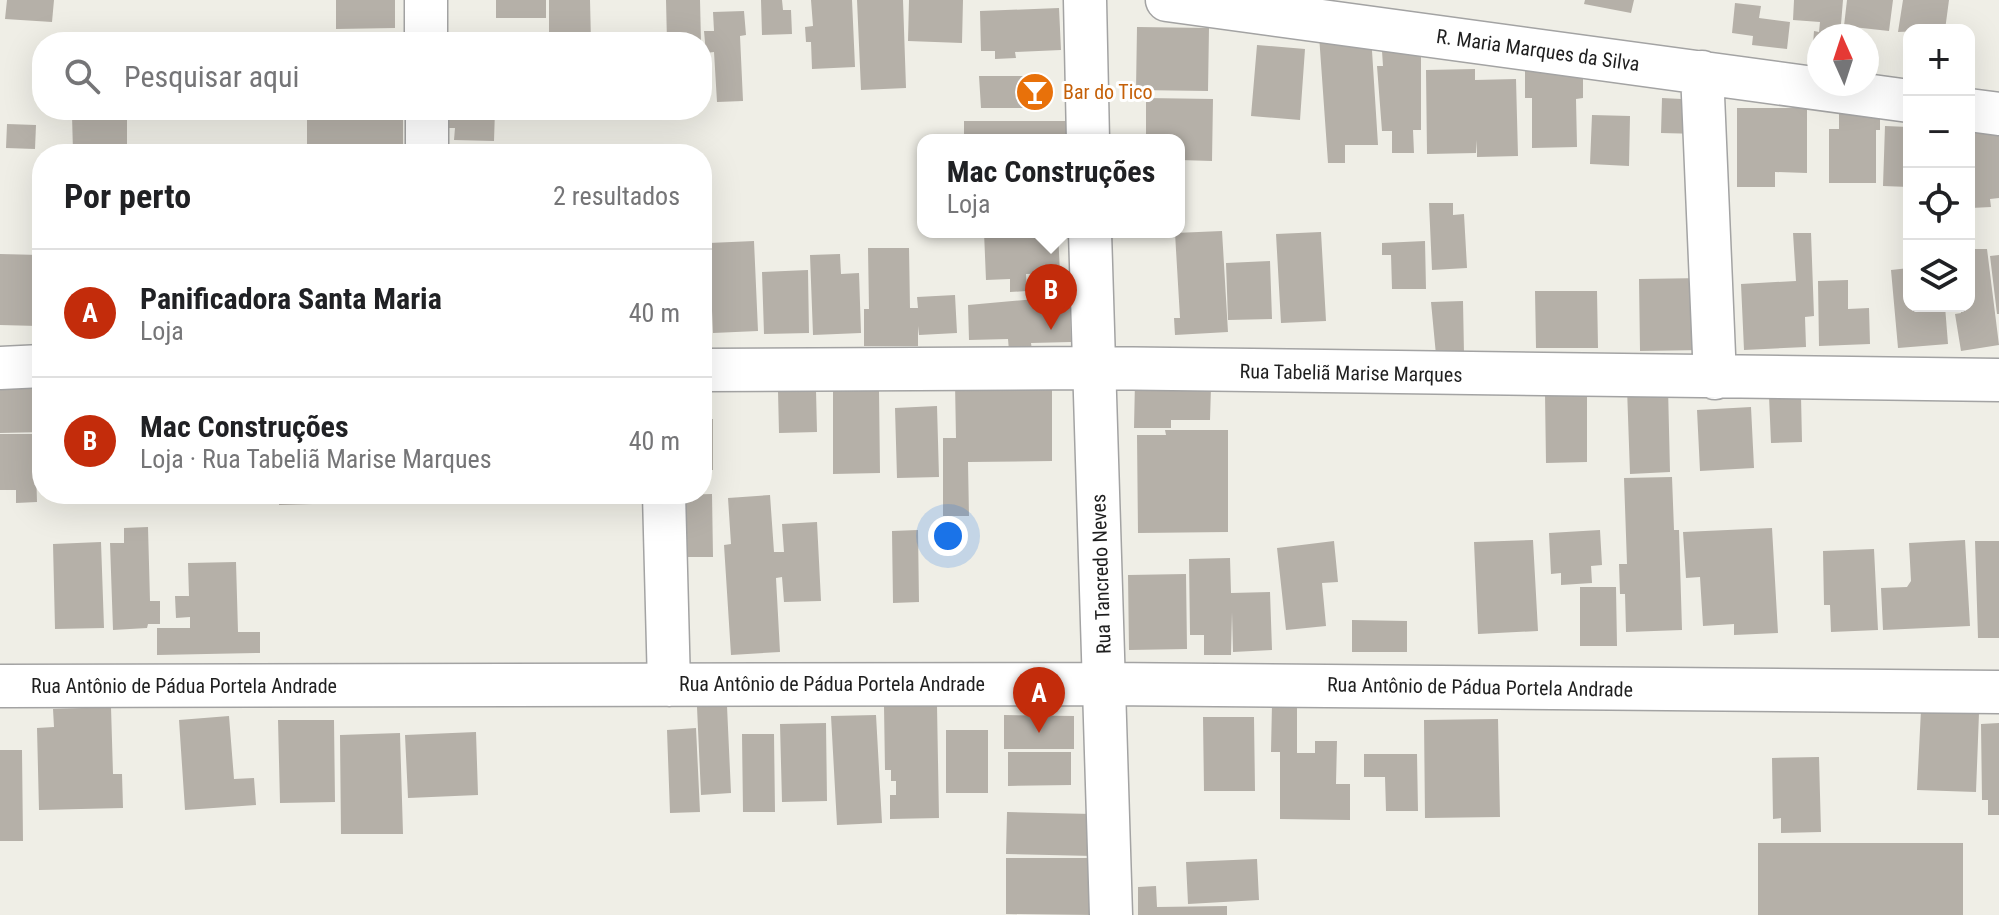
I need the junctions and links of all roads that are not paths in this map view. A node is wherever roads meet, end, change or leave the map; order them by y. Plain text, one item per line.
1 (426, 0) edge
2 (1085, 0) edge
3 (1167, 0) edge
4 (426, 32) edge
5 (1702, 72) junction
6 (1903, 100) edge
7 (1975, 111) edge
8 (1999, 114) edge
9 (427, 120) edge
10 (1088, 134) edge
11 (427, 144) edge
12 (1090, 238) edge
13 (32, 366) edge
14 (0, 368) edge
15 (1093, 368) junction
16 (712, 370) edge
17 (1715, 378) junction
18 (1999, 380) edge
19 (664, 504) edge
20 (1105, 684) junction
21 (669, 685) junction
22 (0, 686) edge
23 (1999, 692) edge
24 (1111, 915) edge

1 - 4 street
2 - 10 street
3 - 5 street, R. Maria Marques da Silva
5 - 6 street, R. Maria Marques da Silva
5 - 17 street
7 - 8 street
9 - 11 street
12 - 15 street, Rua Tancredo Neves
13 - 14 street
15 - 16 street, Rua Tabeliã Marise Marques
15 - 17 street, Rua Tabeliã Marise Marques
15 - 20 street, Rua Tancredo Neves
17 - 18 street, Rua Tabeliã Marise Marques
19 - 21 street
20 - 21 street, Rua Antônio de Pádua Portela Andrade
20 - 23 street, Rua Antônio de Pádua Portela Andrade
20 - 24 street, Rua Tancredo Neves
21 - 22 street, Rua Antônio de Pádua Portela Andrade

